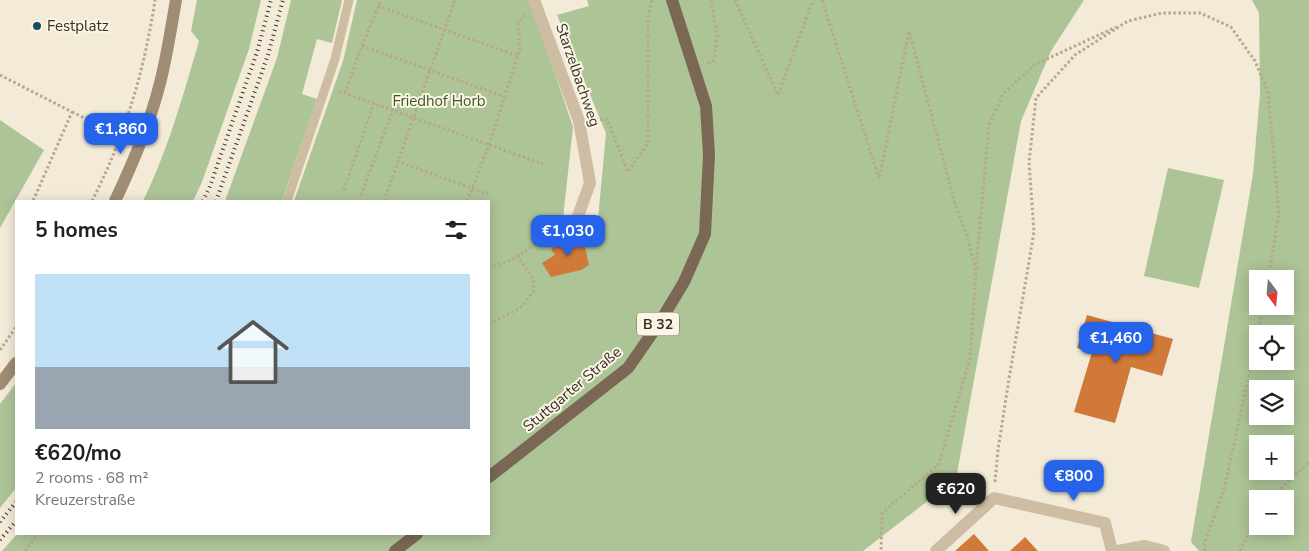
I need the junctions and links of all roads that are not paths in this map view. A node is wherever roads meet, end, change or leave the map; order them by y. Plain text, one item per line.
1 (176, 0) edge
2 (349, 0) edge
3 (672, 0) edge
4 (531, 4) edge
5 (116, 200) edge
6 (287, 200) edge
7 (578, 219) road end
8 (15, 365) edge
9 (0, 384) edge
10 (490, 476) edge
11 (416, 535) edge
12 (395, 551) edge
13 (936, 551) edge
14 (1112, 551) edge
15 (1118, 551) edge
16 (1164, 551) edge

1 - 5 main road
2 - 6 lane
3 - 10 main road, Stuttgarter Straße / B 32
4 - 7 street, Starzelbachweg
8 - 9 main road
11 - 12 main road
13 - 14 street
15 - 16 street

